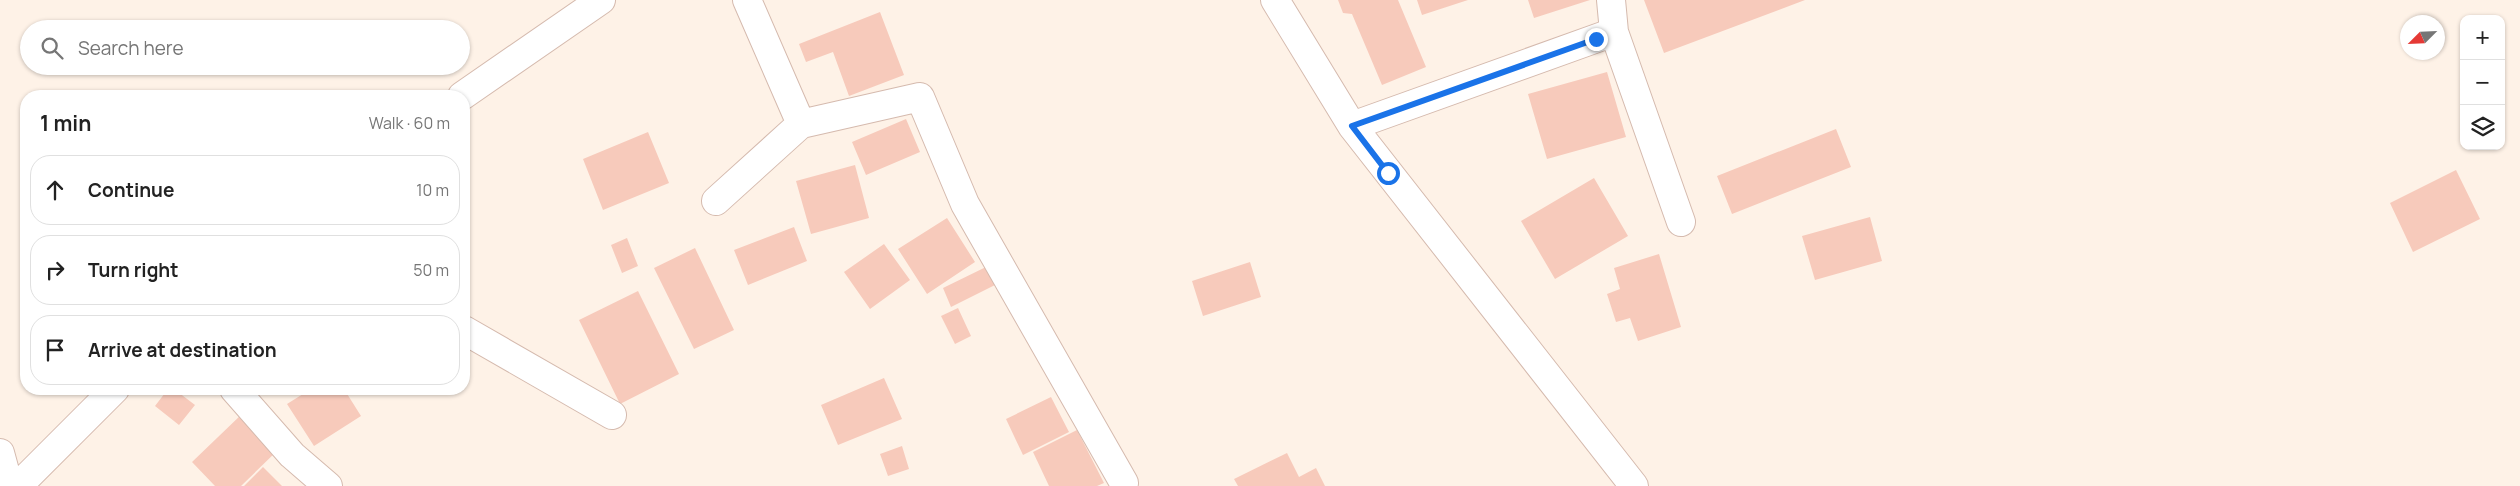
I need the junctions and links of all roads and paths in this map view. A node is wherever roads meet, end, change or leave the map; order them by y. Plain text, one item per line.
1 (601, 0) edge
2 (747, 0) edge
3 (1275, 0) edge
4 (1611, 0) edge
5 (1614, 32) junction
6 (470, 90) edge
7 (801, 124) junction
8 (1352, 126) junction
9 (716, 201) dead end
10 (1681, 222) dead end
11 (470, 333) edge
12 (109, 395) edge
13 (239, 395) edge
14 (612, 415) dead end
15 (0, 453) edge
16 (1124, 483) dead end
17 (10, 486) edge
18 (18, 486) edge
19 (328, 486) edge
20 (1634, 486) edge

1 - 6 street
2 - 7 street
3 - 8 street
4 - 5 street
5 - 8 street
5 - 10 street
7 - 9 street
7 - 16 street
8 - 20 street
11 - 14 street
12 - 18 street
13 - 19 street
15 - 17 street

